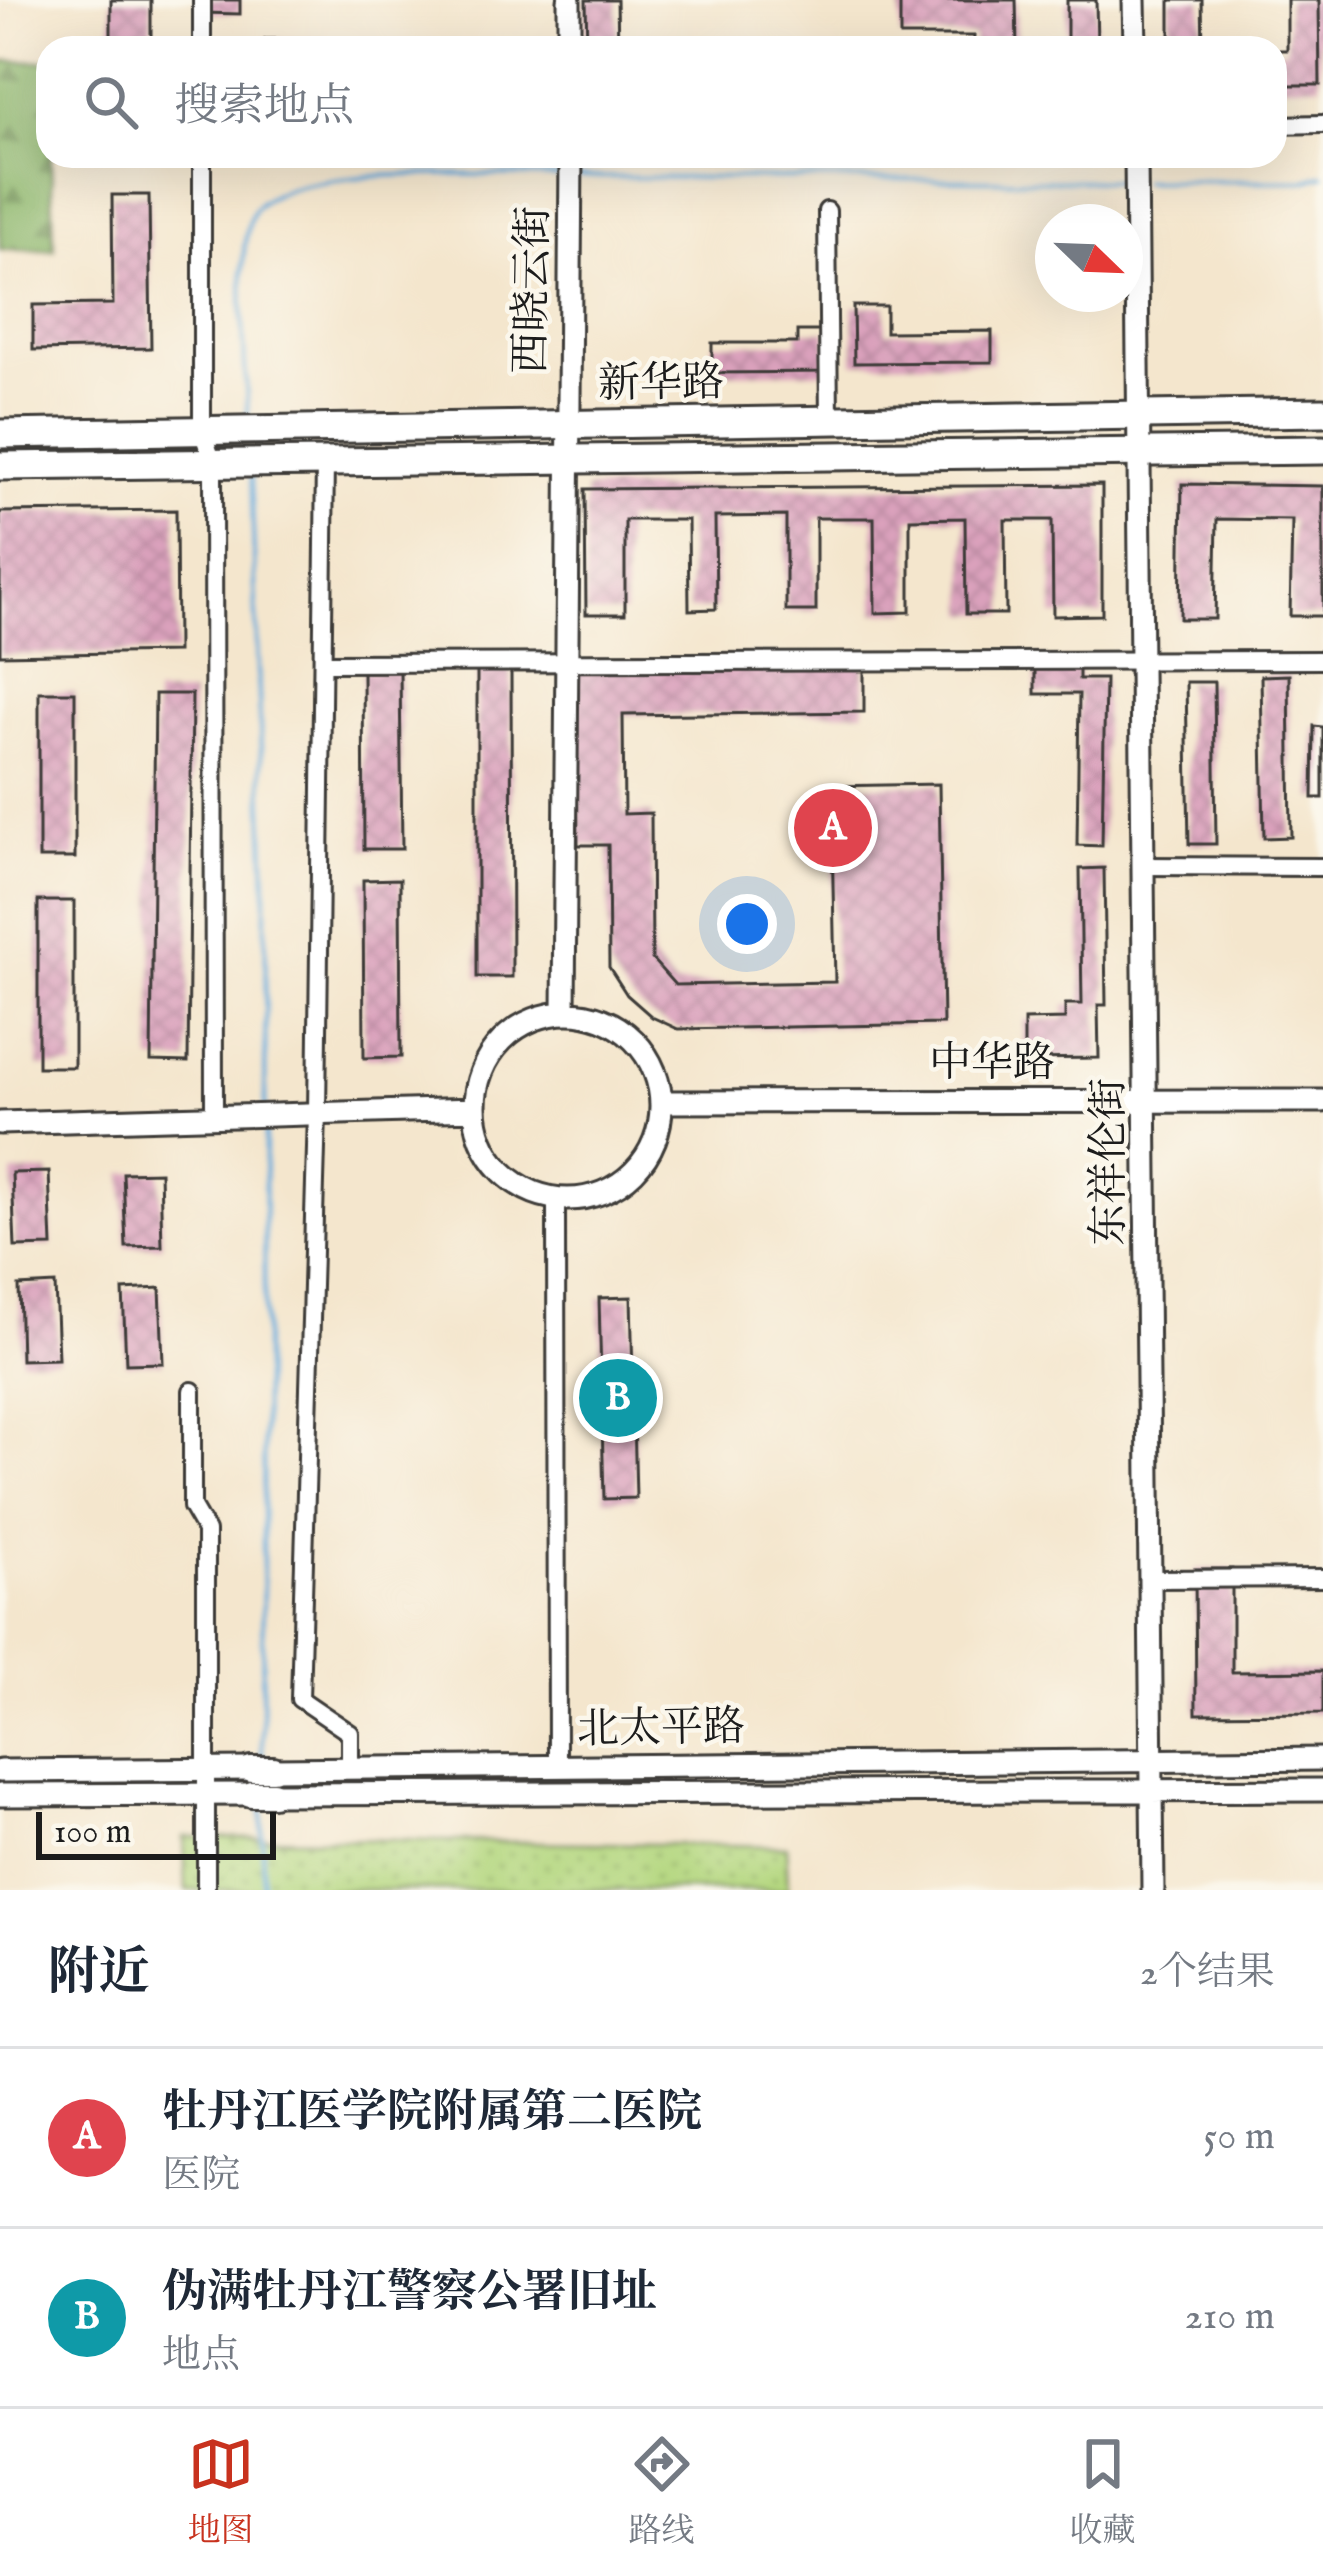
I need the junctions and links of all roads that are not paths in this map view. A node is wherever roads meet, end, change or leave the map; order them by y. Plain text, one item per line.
1 (202, 0) edge
2 (569, 0) edge
3 (1134, 0) edge
4 (202, 36) edge
5 (569, 36) edge
6 (1135, 36) edge
7 (1287, 124) edge
8 (1323, 124) edge
9 (202, 168) edge
10 (571, 168) edge
11 (1136, 168) edge
12 (827, 211) dead end
13 (1323, 412) edge
14 (829, 420) junction
15 (566, 425) junction
16 (202, 431) junction
17 (0, 434) edge
18 (1138, 434) junction
19 (1323, 450) edge
20 (568, 459) junction
21 (325, 462) junction
22 (214, 463) junction
23 (0, 466) edge
24 (566, 660) junction
25 (1323, 660) edge
26 (1140, 661) junction
27 (323, 663) junction
28 (1143, 866) junction
29 (1323, 867) edge
30 (564, 1012) junction
31 (1146, 1099) junction
32 (1323, 1101) edge
33 (661, 1102) junction
34 (474, 1109) junction
35 (317, 1113) junction
36 (214, 1116) junction
37 (0, 1123) edge
38 (556, 1198) junction
39 (192, 1391) dead end
40 (1323, 1578) edge
41 (1149, 1579) junction
42 (1323, 1759) edge
43 (1151, 1761) junction
44 (557, 1766) junction
45 (350, 1768) junction
46 (203, 1769) junction
47 (0, 1771) edge
48 (262, 1781) junction
49 (1323, 1790) edge
50 (1151, 1791) junction
51 (202, 1794) junction
52 (0, 1795) edge
53 (206, 1890) edge
54 (1153, 1890) edge

1 - 4 street
2 - 5 street
3 - 6 street
7 - 8 street
9 - 16 street
10 - 15 street, 西晓云街
11 - 18 street, 东祥伦街
12 - 14 street
13 - 18 main road, 新华路
14 - 15 main road, 新华路
14 - 18 main road, 新华路
15 - 16 main road, 新华路
15 - 20 street, 西晓云街
16 - 17 main road, 新华路
16 - 22 street
18 - 19 main road
18 - 20 main road
18 - 26 street, 东祥伦街
20 - 21 main road
20 - 24 street, 西晓云街
21 - 22 main road
21 - 27 street
22 - 23 main road
22 - 36 street
24 - 26 street
24 - 27 street
24 - 30 street, 西晓云街
25 - 26 street
26 - 28 street, 东祥伦街
27 - 35 street
28 - 29 street
28 - 31 street, 东祥伦街
30 - 33 street
30 - 34 street
31 - 32 street, 中华路
31 - 33 street, 中华路
31 - 41 street, 东祥伦街
33 - 38 street
34 - 35 street
34 - 38 street
35 - 36 street
35 - 45 street
36 - 37 street
38 - 44 street
39 - 46 street
40 - 41 street
41 - 43 street, 东祥伦街
42 - 43 street, 北太平路
43 - 44 street, 北太平路
43 - 50 street, 东祥伦街
44 - 45 street, 北太平路
45 - 48 street, 北太平路
46 - 47 street, 北太平路
46 - 48 street, 北太平路
46 - 51 street
48 - 50 street, 北太平路
48 - 51 street, 北太平路
49 - 50 street, 北太平路
50 - 54 street, 东祥伦街
51 - 52 street, 北太平路
51 - 53 street

